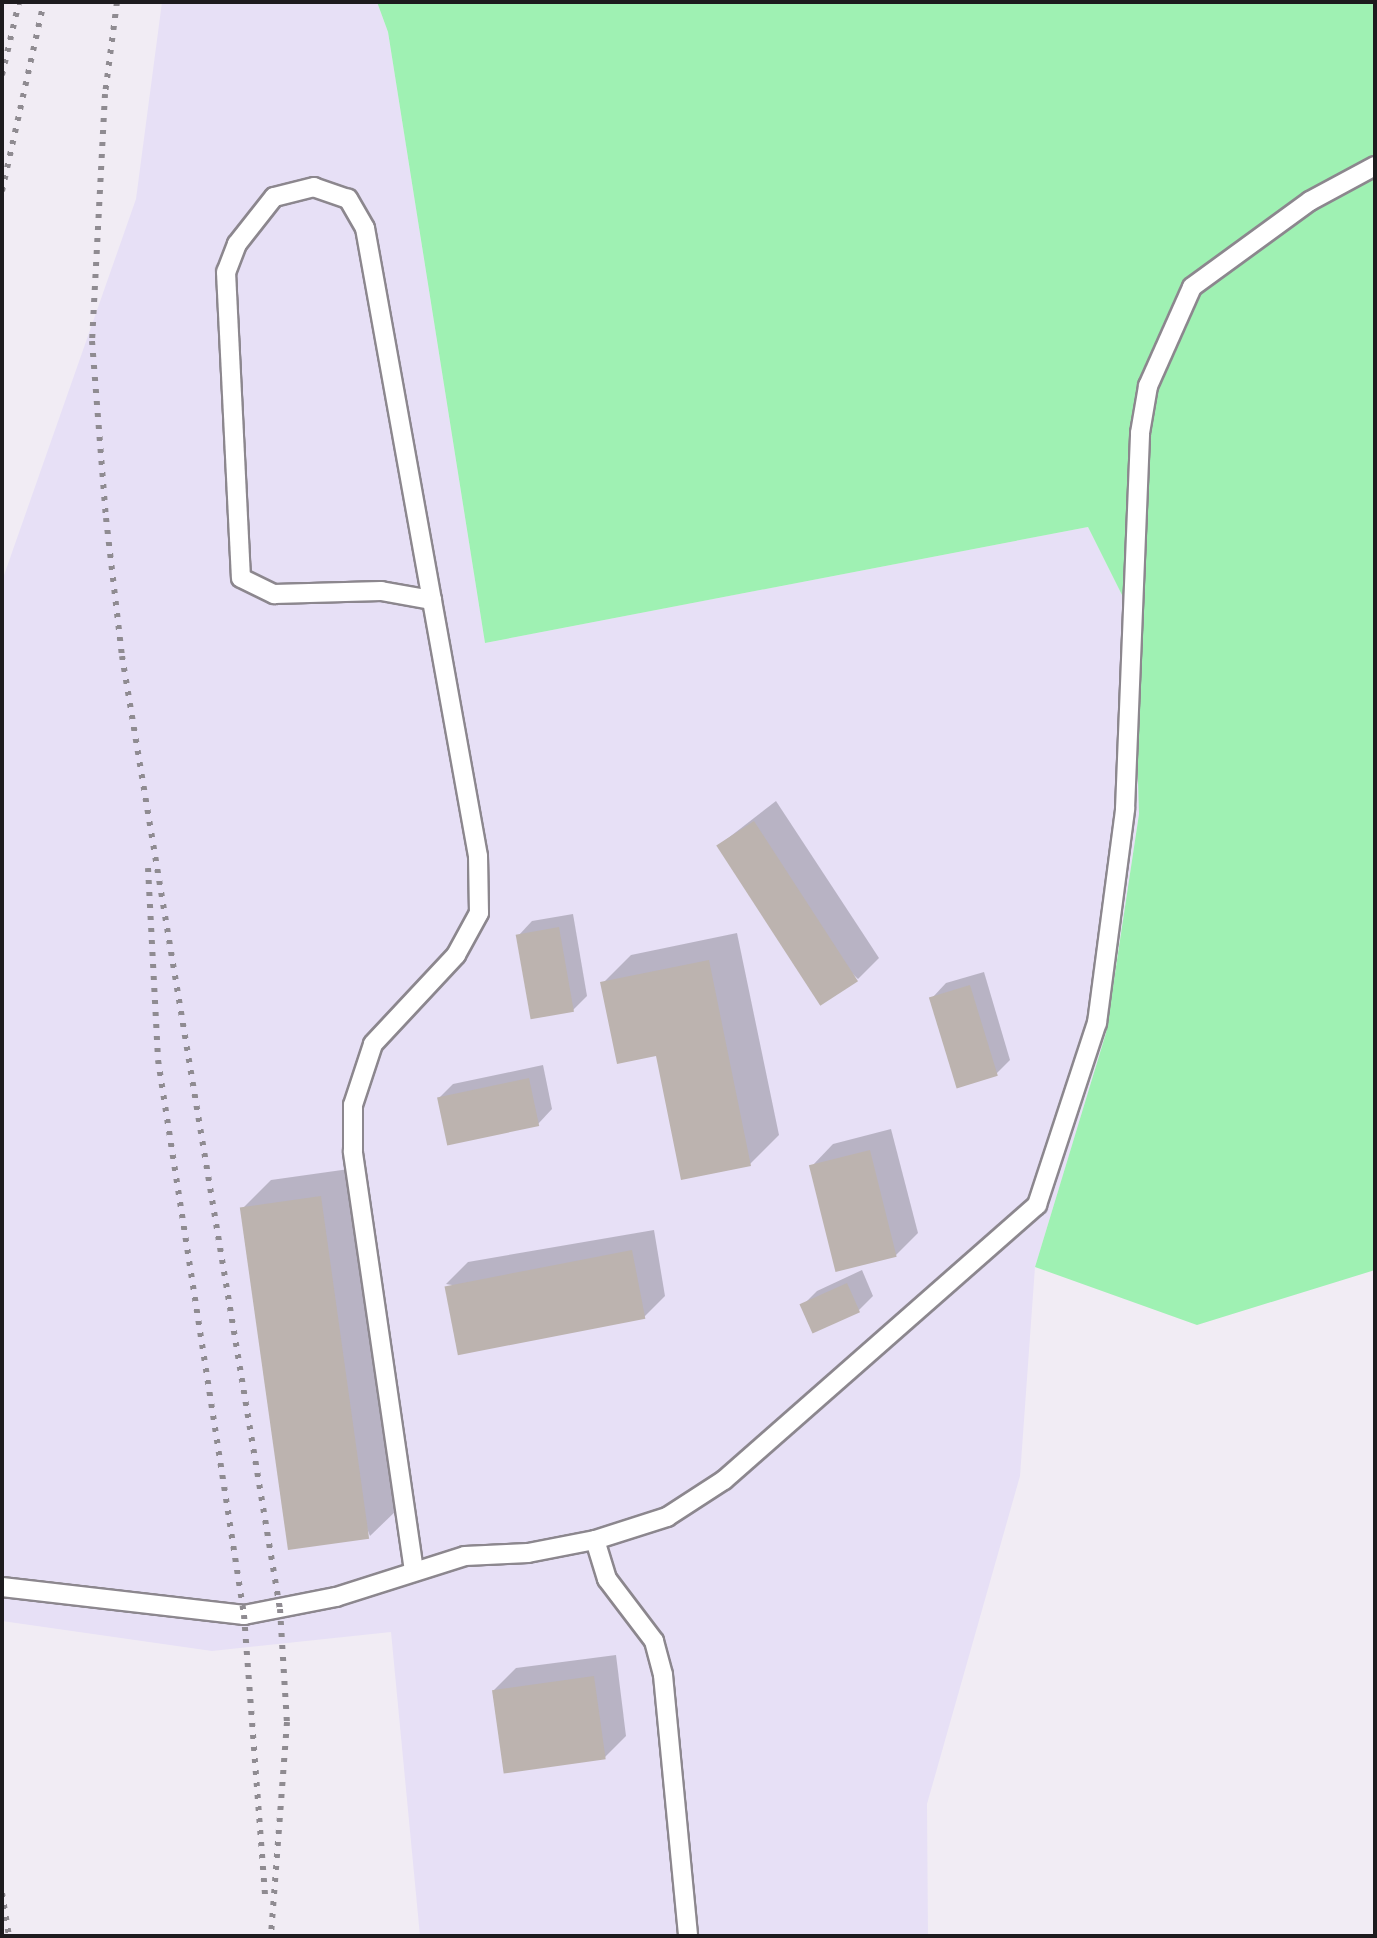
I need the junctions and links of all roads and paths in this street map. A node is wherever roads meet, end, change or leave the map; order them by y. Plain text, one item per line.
1 (1375, 166) edge
2 (432, 600) junction
3 (595, 1540) junction
4 (414, 1571) junction
5 (2, 1587) edge
6 (688, 1936) edge

1 - 3 lane
2 - 2 lane
2 - 4 lane
3 - 4 lane
3 - 6 lane
4 - 5 lane

